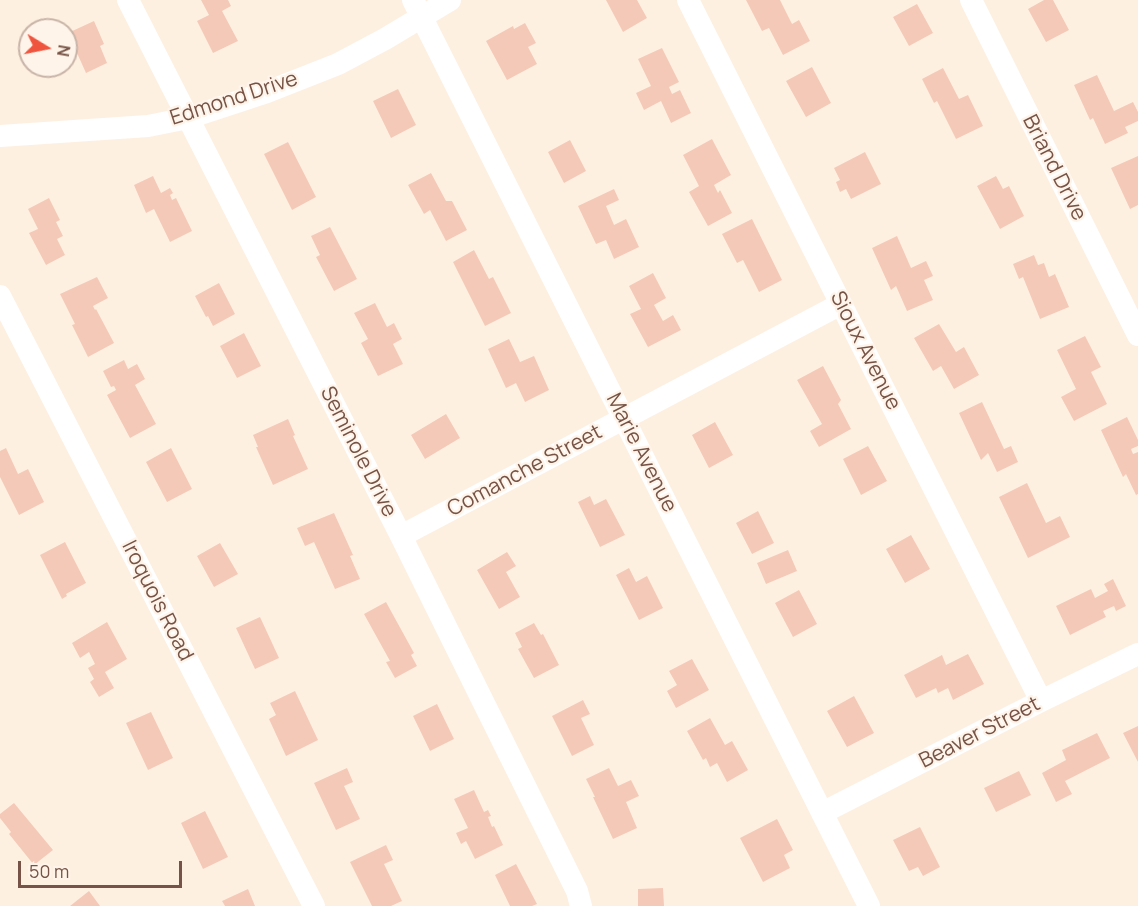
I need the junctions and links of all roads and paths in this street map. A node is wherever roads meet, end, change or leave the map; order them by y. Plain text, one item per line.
1 (128, 0) edge
2 (450, 0) edge
3 (688, 0) edge
4 (971, 0) edge
5 (417, 8) edge
6 (188, 118) junction
7 (0, 136) edge
8 (0, 296) edge
9 (841, 304) junction
10 (1138, 335) edge
11 (624, 418) junction
12 (400, 536) junction
13 (1138, 654) edge
14 (1041, 701) junction
15 (822, 813) junction
16 (314, 906) edge
17 (581, 906) edge
18 (869, 906) edge

1 - 6 street, Seminole Drive
2 - 5 street, Edmond Drive
3 - 9 street, Sioux Avenue
4 - 10 street, Briand Drive
5 - 6 street, Edmond Drive
5 - 11 street, Marie Avenue
6 - 7 street, Edmond Drive
6 - 12 street, Seminole Drive
8 - 16 street, Iroquois Road
9 - 11 street, Comanche Street
9 - 14 street, Sioux Avenue
11 - 12 street, Comanche Street
11 - 15 street, Marie Avenue
12 - 17 street, Seminole Drive
13 - 14 street, Beaver Street
14 - 15 street, Beaver Street
15 - 18 street, Marie Avenue

